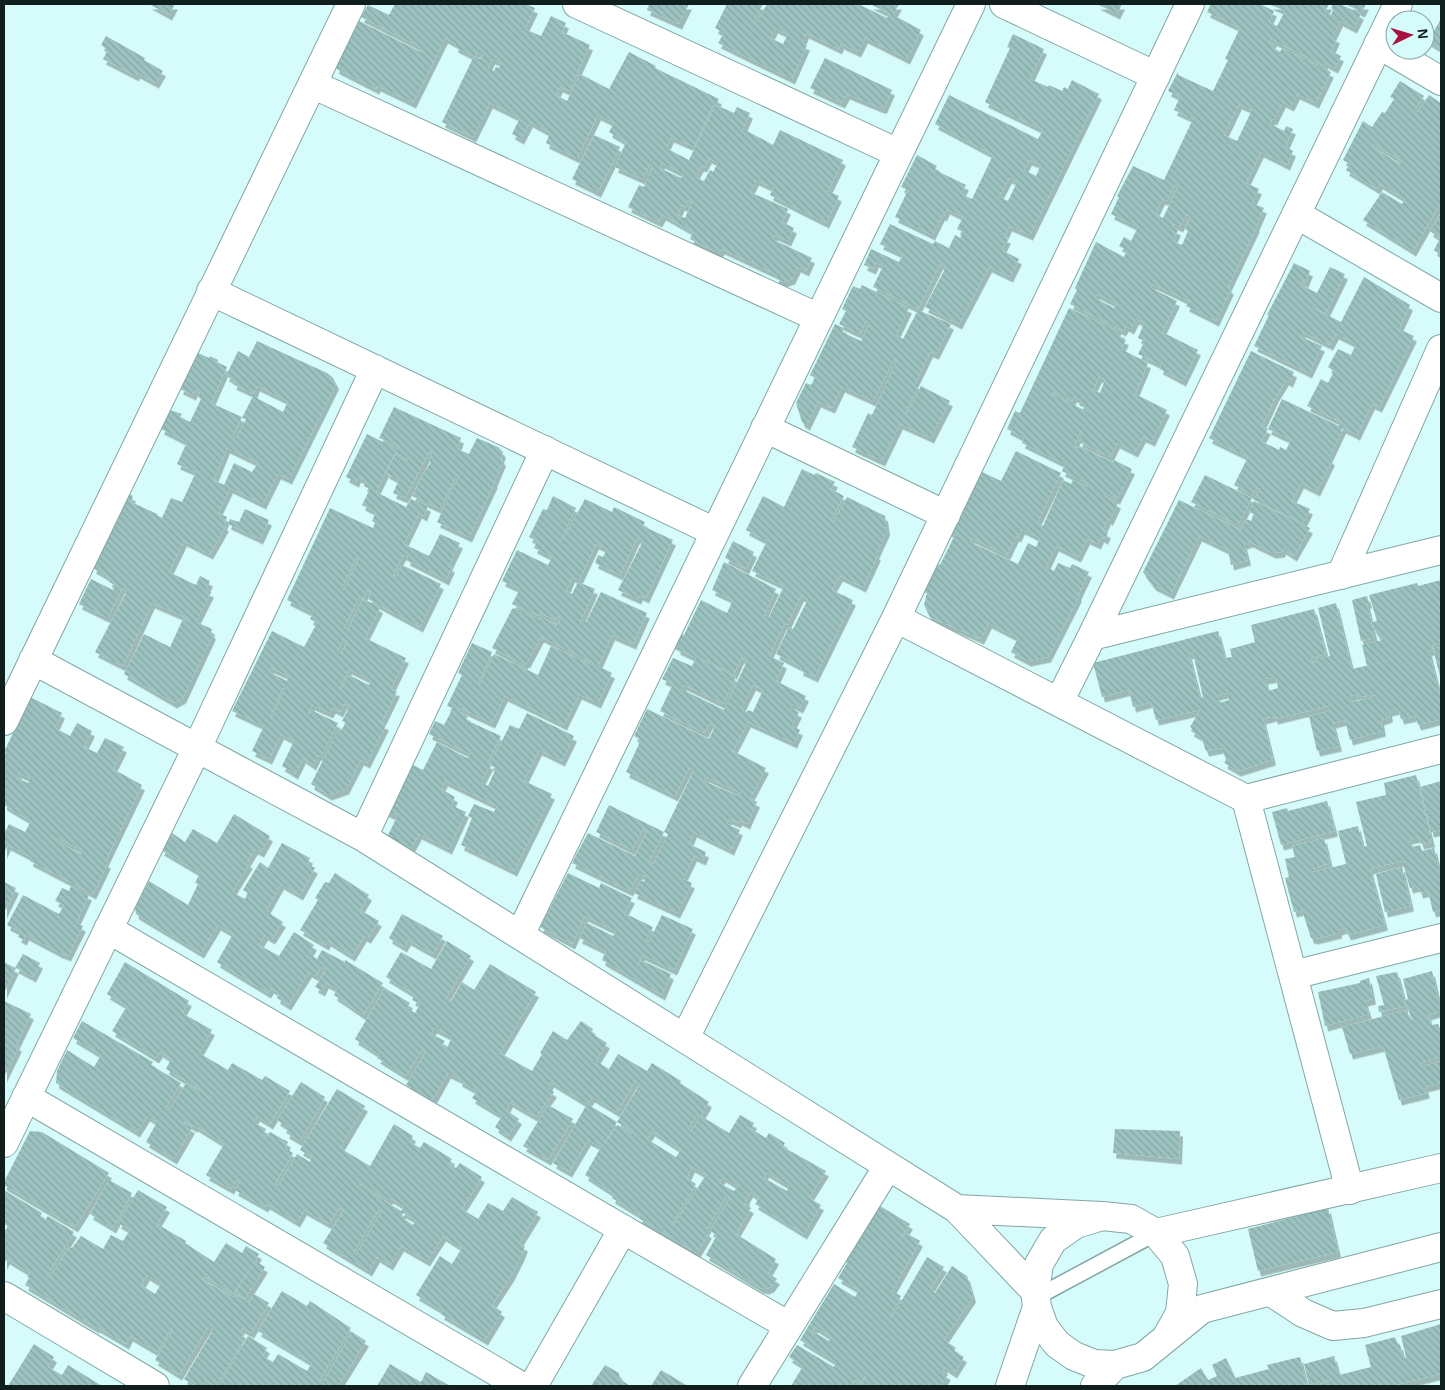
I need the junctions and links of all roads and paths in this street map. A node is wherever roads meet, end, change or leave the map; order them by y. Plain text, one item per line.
1 (351, 4) edge
2 (577, 4) edge
3 (971, 4) edge
4 (1004, 4) edge
5 (1190, 4) edge
6 (1398, 4) edge
7 (1378, 44) junction
8 (1156, 76) junction
9 (1441, 81) edge
10 (312, 84) junction
11 (898, 153) junction
12 (1296, 214) junction
13 (211, 291) junction
14 (1441, 298) edge
15 (819, 318) junction
16 (1441, 349) edge
17 (374, 369) junction
18 (765, 428) junction
19 (545, 450) junction
20 (946, 515) junction
21 (715, 532) junction
22 (1441, 550) edge
23 (1341, 575) junction
24 (896, 618) junction
25 (1092, 636) junction
26 (33, 660) junction
27 (1059, 702) junction
28 (4, 721) edge
29 (196, 748) junction
30 (1441, 749) edge
31 (1246, 800) junction
32 (363, 837) junction
33 (108, 929) junction
34 (520, 935) junction
35 (1441, 938) edge
36 (1293, 975) junction
37 (685, 1038) junction
38 (26, 1097) junction
39 (4, 1143) edge
40 (888, 1166) junction
41 (1441, 1167) edge
42 (1350, 1190) junction
43 (957, 1209) junction
44 (1102, 1216) junction
45 (623, 1230) junction
46 (1156, 1233) junction
47 (1441, 1247) edge
48 (1271, 1292) junction
49 (4, 1296) edge
50 (1036, 1299) junction
51 (1441, 1304) edge
52 (789, 1326) junction
53 (1166, 1338) junction
54 (1115, 1365) junction
55 (154, 1386) edge
56 (520, 1386) edge
57 (533, 1386) edge
58 (752, 1386) edge
59 (1010, 1386) edge
60 (1095, 1386) edge

1 - 10 street
2 - 11 street
3 - 11 street
4 - 8 street
5 - 8 street
6 - 7 street
7 - 9 street
7 - 12 street
8 - 20 street
10 - 13 street
10 - 15 street
11 - 15 street
12 - 14 street
12 - 25 street
13 - 17 street
13 - 26 street
15 - 18 street
16 - 23 street
17 - 19 street
17 - 29 street
18 - 20 street
18 - 21 street
19 - 21 street
19 - 32 street
20 - 24 street
21 - 34 street
22 - 23 street
23 - 25 street
24 - 27 street
24 - 37 street
25 - 27 street
26 - 28 street
26 - 29 street
27 - 31 street
29 - 32 street
29 - 33 street
30 - 31 street
31 - 36 street
32 - 34 street
33 - 38 street
33 - 45 street
34 - 37 street
35 - 36 street
36 - 42 street
37 - 40 street
38 - 39 street
38 - 56 street
40 - 43 street
40 - 52 street
41 - 42 street
42 - 46 street
43 - 44 street
43 - 50 street
44 - 46 street
44 - 50 street
45 - 52 street
45 - 57 street
46 - 50 lane
46 - 53 street
47 - 48 street
48 - 51 street
48 - 53 street
49 - 55 street
50 - 54 street
50 - 59 street
52 - 58 street
53 - 54 street
54 - 60 street

